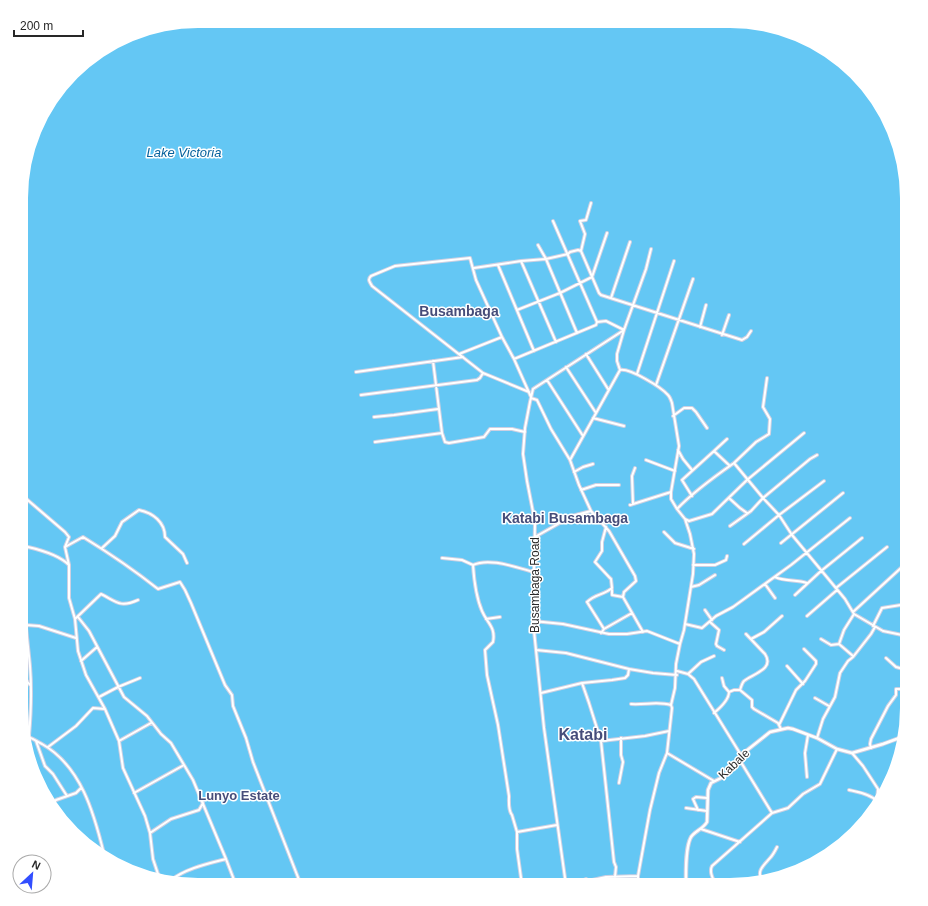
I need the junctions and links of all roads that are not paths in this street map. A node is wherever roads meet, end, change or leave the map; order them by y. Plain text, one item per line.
1 (592, 203) dead end
2 (553, 221) dead end
3 (607, 233) dead end
4 (630, 242) dead end
5 (538, 245) dead end
6 (652, 249) dead end
7 (580, 251) junction
8 (568, 254) junction
9 (546, 259) junction
10 (521, 261) junction
11 (674, 261) dead end
12 (498, 265) junction
13 (473, 268) junction
14 (592, 277) junction
15 (693, 279) dead end
16 (581, 283) junction
17 (560, 293) junction
18 (611, 298) junction
19 (538, 301) junction
20 (633, 304) junction
21 (706, 305) dead end
22 (517, 310) junction
23 (657, 312) junction
24 (729, 315) dead end
25 (679, 320) junction
26 (598, 322) junction
27 (700, 327) junction
28 (624, 330) junction
29 (751, 331) dead end
30 (577, 333) junction
31 (722, 335) junction
32 (502, 337) junction
33 (556, 342) junction
34 (534, 351) junction
35 (459, 354) junction
36 (586, 354) junction
37 (463, 357) junction
38 (514, 359) junction
39 (433, 361) junction
40 (566, 367) junction
41 (620, 370) junction
42 (356, 372) dead end
43 (483, 373) junction
44 (636, 374) junction
45 (766, 378) dead end
46 (547, 380) junction
47 (436, 385) junction
48 (656, 386) junction
49 (609, 390) junction
50 (528, 392) junction
51 (361, 395) dead end
52 (531, 398) junction
53 (438, 409) junction
54 (596, 413) junction
55 (673, 416) junction
56 (374, 417) dead end
57 (593, 418) junction
58 (624, 426) dead end
59 (707, 428) dead end
60 (525, 432) junction
61 (442, 433) junction
62 (804, 433) dead end
63 (583, 436) junction
64 (727, 439) dead end
65 (375, 442) dead end
66 (678, 450) junction
67 (714, 451) junction
68 (817, 455) dead end
69 (570, 460) junction
70 (646, 460) dead end
71 (734, 463) junction
72 (593, 464) dead end
73 (731, 466) junction
74 (635, 468) dead end
75 (692, 470) junction
76 (675, 471) junction
77 (574, 472) junction
78 (747, 480) junction
79 (824, 481) dead end
80 (620, 485) dead end
81 (581, 490) junction
82 (671, 492) junction
83 (843, 493) dead end
84 (692, 496) junction
85 (729, 498) junction
86 (762, 498) junction
87 (28, 500) edge
88 (677, 509) junction
89 (591, 511) junction
90 (747, 513) junction
91 (779, 515) junction
92 (850, 518) dead end
93 (685, 519) junction
94 (730, 526) dead end
95 (606, 527) junction
96 (664, 532) dead end
97 (792, 535) junction
98 (534, 537) junction
99 (862, 538) dead end
100 (781, 543) dead end
101 (744, 544) dead end
102 (28, 547) edge
103 (65, 547) junction
104 (887, 547) dead end
105 (102, 548) junction
106 (694, 549) junction
107 (807, 553) junction
108 (727, 556) dead end
109 (442, 558) dead end
110 (187, 563) dead end
111 (473, 564) junction
112 (69, 565) junction
113 (693, 565) junction
114 (900, 569) edge
115 (821, 571) junction
116 (534, 572) junction
117 (715, 575) dead end
118 (775, 577) junction
119 (807, 583) junction
120 (765, 584) junction
121 (691, 587) junction
122 (612, 588) junction
123 (836, 589) junction
124 (795, 595) dead end
125 (623, 597) junction
126 (775, 598) dead end
127 (138, 600) dead end
128 (900, 605) edge
129 (705, 610) dead end
130 (632, 612) junction
131 (854, 613) junction
132 (782, 616) dead end
133 (807, 616) dead end
134 (78, 617) junction
135 (500, 617) dead end
136 (75, 619) junction
137 (486, 619) junction
138 (533, 621) junction
139 (711, 621) junction
140 (685, 624) junction
141 (28, 625) edge
142 (874, 626) junction
143 (604, 629) junction
144 (643, 632) junction
145 (601, 633) junction
146 (746, 634) dead end
147 (900, 635) edge
148 (76, 638) junction
149 (750, 639) junction
150 (821, 639) dead end
151 (680, 644) junction
152 (839, 644) junction
153 (97, 647) junction
154 (804, 649) dead end
155 (536, 650) junction
156 (724, 650) dead end
157 (28, 653) edge
158 (714, 656) dead end
159 (853, 657) junction
160 (886, 658) dead end
161 (81, 661) junction
162 (787, 666) dead end
163 (900, 667) edge
164 (629, 669) junction
165 (677, 671) junction
166 (688, 674) junction
167 (677, 675) junction
168 (140, 678) dead end
169 (722, 678) dead end
170 (28, 682) edge
171 (582, 683) junction
172 (804, 684) junction
173 (31, 685) junction
174 (118, 687) junction
175 (900, 689) edge
176 (740, 690) junction
177 (729, 692) junction
178 (541, 693) junction
179 (99, 697) junction
180 (815, 698) dead end
181 (631, 704) dead end
182 (671, 705) junction
183 (829, 706) junction
184 (105, 709) junction
185 (714, 713) junction
186 (151, 723) junction
187 (779, 725) junction
188 (781, 729) junction
189 (669, 731) junction
190 (29, 732) edge
191 (808, 734) junction
192 (30, 737) edge
193 (621, 738) junction
194 (817, 738) junction
195 (897, 739) edge
196 (36, 740) junction
197 (119, 741) junction
198 (601, 741) junction
199 (48, 747) junction
200 (871, 748) junction
201 (837, 749) junction
202 (667, 753) junction
203 (852, 753) junction
204 (740, 757) junction
205 (184, 765) junction
206 (807, 777) dead end
207 (714, 781) junction
208 (619, 783) dead end
209 (82, 788) junction
210 (849, 790) dead end
211 (878, 791) edge
212 (134, 793) junction
213 (67, 796) junction
214 (707, 798) junction
215 (874, 798) edge
216 (56, 800) edge
217 (203, 802) junction
218 (686, 808) dead end
219 (698, 810) junction
220 (707, 811) junction
221 (772, 813) junction
222 (558, 825) junction
223 (701, 829) junction
224 (517, 832) junction
225 (150, 833) junction
226 (740, 842) junction
227 (777, 847) dead end
228 (102, 848) edge
229 (226, 858) junction
230 (158, 873) edge
231 (638, 876) joint
232 (760, 876) edge
233 (175, 877) edge
234 (615, 877) junction
235 (233, 878) edge
236 (298, 878) edge
237 (521, 878) edge
238 (565, 878) edge
239 (608, 878) edge
240 (686, 878) edge
241 (713, 878) edge

1 - 7 street
2 - 8 street
3 - 14 street
4 - 18 street
5 - 9 street
6 - 20 street
7 - 8 street
7 - 14 street
8 - 9 street
8 - 16 street
9 - 10 street
9 - 17 street
10 - 12 street
10 - 19 street
11 - 23 street
12 - 13 street
12 - 22 street
13 - 32 street
13 - 35 street
14 - 16 street
14 - 18 street
15 - 25 street
16 - 17 street
16 - 26 street
17 - 19 street
17 - 30 street
18 - 20 street
19 - 22 street
19 - 33 street
20 - 23 street
20 - 28 street
21 - 27 street
22 - 34 street
23 - 25 street
23 - 44 street
24 - 31 street
25 - 27 street
25 - 48 street
26 - 28 street
26 - 30 street
27 - 31 street
28 - 36 street
28 - 41 street
29 - 31 street
30 - 33 street
32 - 35 street
32 - 38 street
33 - 34 street
34 - 38 street
35 - 37 street
36 - 40 street
36 - 49 street
37 - 39 street
37 - 43 street
38 - 50 street
39 - 42 street
39 - 47 street
40 - 46 street
40 - 54 street
41 - 44 street
41 - 49 street
43 - 47 street
43 - 50 street
44 - 48 street
45 - 71 street
46 - 52 street
46 - 63 street
47 - 51 street
47 - 53 street
48 - 55 street
49 - 54 street
50 - 52 street
52 - 60 street, Busambaga Road
52 - 69 street
53 - 56 street
53 - 61 street
54 - 57 street
55 - 59 street
55 - 66 street
57 - 58 street
57 - 63 street
60 - 61 street
60 - 98 street, Busambaga Road
61 - 65 street
62 - 78 street
63 - 69 street
64 - 67 street
66 - 75 street
66 - 76 street
67 - 73 street
67 - 75 street
68 - 86 street
69 - 77 street
70 - 76 street
71 - 73 street
71 - 78 street
72 - 77 street
73 - 84 street
74 - 82 street
75 - 84 street
76 - 82 street
77 - 81 street
78 - 85 street
78 - 86 street
79 - 91 street
80 - 81 street
81 - 89 street
82 - 88 street
83 - 97 street
84 - 88 street
85 - 90 street
85 - 93 street
86 - 90 street
86 - 91 street
87 - 103 street
88 - 93 street
89 - 95 street
89 - 98 street
90 - 94 street
91 - 97 street
91 - 101 street
92 - 107 street
93 - 106 street
95 - 122 street
95 - 125 street
96 - 106 street
97 - 100 street
97 - 107 street
98 - 116 street, Busambaga Road
99 - 115 street
102 - 112 street
103 - 105 street
103 - 112 street
104 - 123 street
105 - 110 street
105 - 236 street
106 - 113 street
107 - 115 street
107 - 118 street
108 - 113 street
109 - 111 street
111 - 116 street
111 - 137 street
112 - 136 street
113 - 121 street
114 - 131 street
115 - 119 street
115 - 123 street
116 - 138 street, Busambaga Road
117 - 121 street
118 - 119 street
118 - 120 street
119 - 124 street
120 - 126 street
120 - 139 street
121 - 140 street
122 - 125 street
122 - 143 street
123 - 131 street
123 - 133 street
125 - 130 street
127 - 134 street
128 - 142 street
129 - 139 street
130 - 143 street
130 - 144 street
131 - 142 street
131 - 152 street
132 - 149 street
134 - 136 street
134 - 153 street
135 - 137 street
136 - 148 street
137 - 224 street
138 - 145 street
138 - 155 street, Busambaga Road
139 - 140 street
139 - 156 street
140 - 151 street
141 - 148 street
142 - 147 street
142 - 159 street
143 - 145 street
144 - 145 street
144 - 151 street
146 - 149 street
148 - 161 street
149 - 176 street
150 - 152 street
151 - 165 street
152 - 159 street
153 - 161 street
153 - 174 street
154 - 172 street
155 - 164 street
155 - 178 street, Busambaga Road
157 - 173 street
158 - 166 street
159 - 183 street
160 - 163 street
161 - 179 street
162 - 172 street
164 - 167 street
164 - 171 street
165 - 166 street
165 - 167 street
166 - 185 street
167 - 182 street
168 - 174 street
169 - 177 street
170 - 173 street
171 - 178 street
171 - 198 street
172 - 187 street
173 - 190 street
174 - 179 street
174 - 186 street
175 - 200 street
176 - 177 street
176 - 187 street
177 - 185 street
178 - 222 street, Busambaga Road
179 - 184 street
180 - 183 street
181 - 182 street
182 - 189 street
183 - 194 street
184 - 197 street
184 - 199 street
185 - 204 street
186 - 197 street
186 - 205 street
187 - 188 street
188 - 191 street
188 - 204 street, Kabale
189 - 193 street
189 - 202 street
191 - 194 street
191 - 206 street
192 - 196 street
193 - 198 street
193 - 208 street
194 - 201 street
195 - 200 street
196 - 199 street
196 - 213 street
197 - 212 street
198 - 234 street
199 - 209 street
200 - 203 street
201 - 203 street
201 - 221 street
202 - 207 street
202 - 231 street
203 - 211 street
204 - 207 street, Kabale
204 - 221 street
205 - 212 street
205 - 217 street
207 - 214 street, Kabale
209 - 213 street
209 - 228 street
210 - 215 street
212 - 225 street
213 - 216 street
214 - 219 street
214 - 220 street, Kabale
217 - 225 street
217 - 229 street
218 - 219 street
219 - 220 street
220 - 223 street, Kabale
221 - 226 street
222 - 224 street
222 - 238 street, Busambaga Road
223 - 226 street
223 - 240 street, Kabale
224 - 237 street
225 - 230 street
226 - 241 street
227 - 232 street
229 - 233 street
229 - 235 street
231 - 234 street
234 - 239 street

